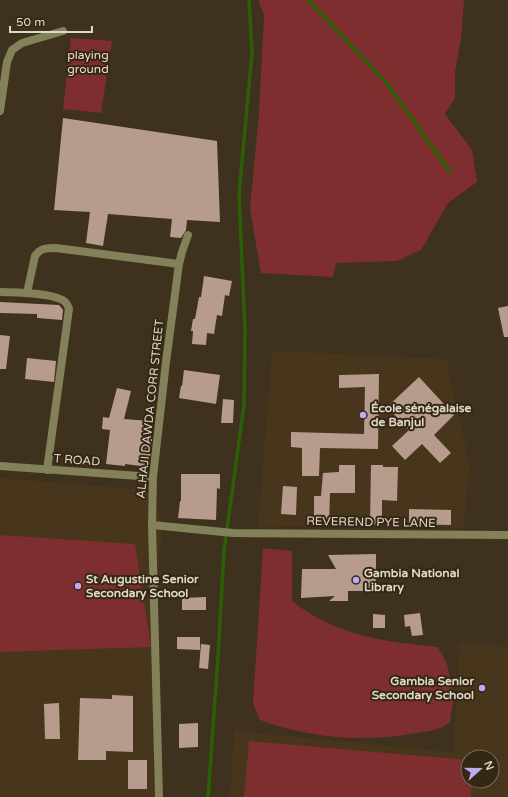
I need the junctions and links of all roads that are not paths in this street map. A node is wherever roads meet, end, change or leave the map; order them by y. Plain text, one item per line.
1 (63, 31) dead end
2 (1, 99) edge
3 (0, 111) edge
4 (188, 235) dead end
5 (179, 264) junction
6 (0, 292) edge
7 (27, 293) junction
8 (0, 466) edge
9 (47, 470) junction
10 (152, 477) junction
11 (152, 525) junction
12 (508, 535) edge
13 (159, 797) edge

1 - 2 street
2 - 3 street
4 - 5 street, ALHAJI DAWDA CORR STREET
5 - 7 street
5 - 10 street, ALHAJI DAWDA CORR STREET
6 - 7 street
7 - 9 street
8 - 9 street, T ROAD
9 - 10 street, T ROAD
10 - 11 street, ALHAJI DAWDA CORR STREET
11 - 12 street, REVEREND PYE LANE
11 - 13 street, ALHAJI DAWDA CORR STREET

